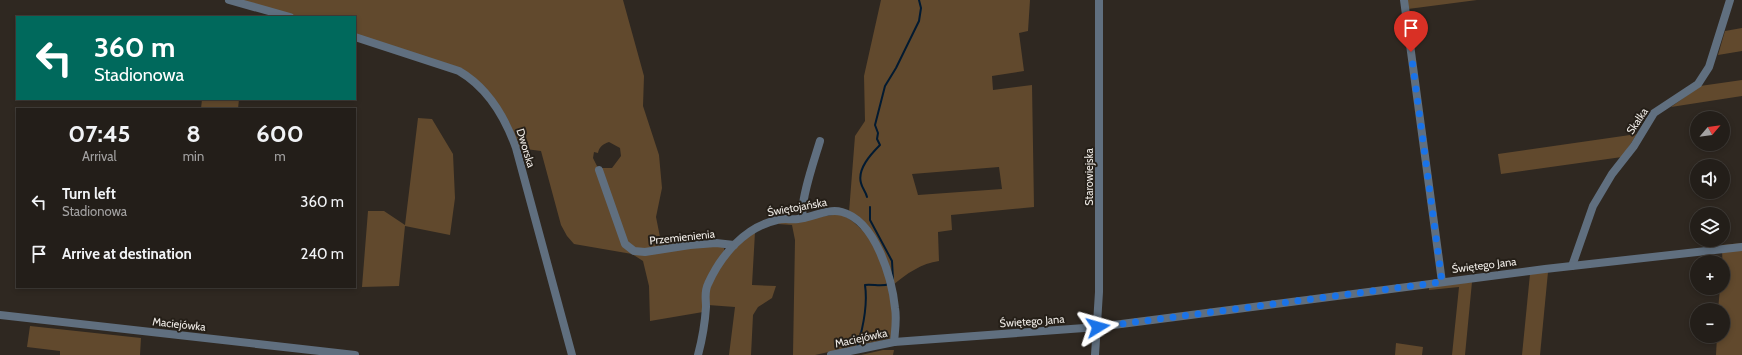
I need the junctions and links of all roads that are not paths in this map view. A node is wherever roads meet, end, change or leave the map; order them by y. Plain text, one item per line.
1 (229, 0) edge
2 (1099, 0) edge
3 (1404, 0) edge
4 (1730, 0) edge
5 (286, 16) edge
6 (356, 37) edge
7 (820, 141) dead end
8 (598, 170) dead end
9 (803, 218) junction
10 (734, 245) junction
11 (1742, 246) edge
12 (1572, 266) junction
13 (1442, 282) junction
14 (0, 315) edge
15 (1098, 327) junction
16 (894, 342) junction
17 (355, 355) edge
18 (572, 355) edge
19 (698, 355) edge
20 (831, 355) edge
21 (1095, 355) edge

1 - 5 street
2 - 15 street, Starowiejska
3 - 13 street
4 - 12 street, Skałka
6 - 18 street, Dworska
7 - 9 street
8 - 10 street, Przemienienia
9 - 10 street, Świętojańska
9 - 16 street, Świętojańska
10 - 19 street, Świętojańska
11 - 12 street, Świętego Jana
12 - 13 street, Świętego Jana
13 - 15 street, Świętego Jana
14 - 17 street, Maciejówka
15 - 16 street, Świętego Jana
15 - 21 street, Starowiejska
16 - 20 street, Maciejówka

